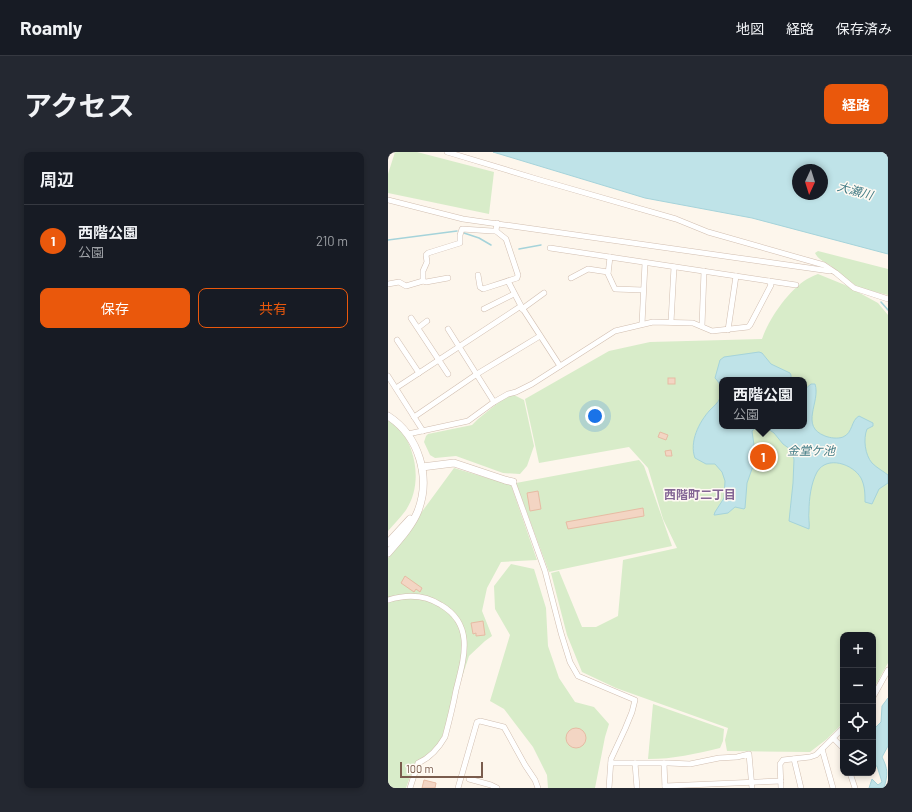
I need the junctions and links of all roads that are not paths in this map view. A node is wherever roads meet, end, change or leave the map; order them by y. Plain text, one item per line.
1 (448, 152) edge
2 (388, 200) edge
3 (497, 223) junction
4 (496, 230) junction
5 (550, 248) dead end
6 (610, 257) junction
7 (645, 262) junction
8 (674, 267) junction
9 (704, 271) junction
10 (608, 272) junction
11 (836, 273) junction
12 (478, 275) dead end
13 (736, 276) junction
14 (448, 278) dead end
15 (571, 278) dead end
16 (423, 281) junction
17 (508, 281) junction
18 (769, 281) junction
19 (388, 284) edge
20 (796, 285) dead end
21 (643, 290) junction
22 (544, 293) dead end
23 (514, 294) junction
24 (888, 299) edge
25 (521, 307) junction
26 (484, 309) dead end
27 (412, 318) dead end
28 (427, 321) dead end
29 (671, 322) junction
30 (642, 324) junction
31 (702, 326) junction
32 (418, 328) junction
33 (448, 329) dead end
34 (728, 330) junction
35 (540, 336) junction
36 (397, 340) dead end
37 (459, 346) junction
38 (440, 359) junction
39 (560, 366) junction
40 (419, 373) junction
41 (448, 374) dead end
42 (477, 374) junction
43 (388, 376) edge
44 (396, 388) junction
45 (494, 402) junction
46 (388, 416) edge
47 (414, 417) junction
48 (423, 431) junction
49 (408, 434) junction
50 (422, 467) junction
51 (514, 482) joint
52 (418, 512) junction
53 (388, 543) edge
54 (388, 553) edge
55 (388, 600) edge
56 (888, 670) edge
57 (876, 692) edge
58 (840, 731) edge
59 (833, 738) junction
60 (840, 745) edge
61 (822, 749) junction
62 (794, 759) junction
63 (611, 763) junction
64 (635, 763) junction
65 (664, 764) junction
66 (851, 776) edge
67 (469, 779) dead end
68 (781, 781) junction
69 (752, 785) edge
70 (694, 786) edge
71 (723, 786) edge
72 (665, 787) edge
73 (410, 788) edge
74 (458, 788) edge
75 (497, 788) edge
76 (538, 788) edge
77 (609, 788) edge
78 (637, 788) edge
79 (781, 788) edge
80 (801, 788) edge
81 (833, 788) edge
82 (855, 788) edge

1 - 11 street
2 - 3 street
3 - 4 street
3 - 11 street
4 - 16 street
4 - 17 street
5 - 6 street
6 - 7 street
6 - 10 street
7 - 8 street
7 - 21 street
8 - 9 street
8 - 29 street
9 - 13 street
9 - 31 street
10 - 15 street
10 - 21 street
11 - 24 street
12 - 17 street
13 - 18 street
13 - 34 street
14 - 16 street
16 - 19 street
17 - 23 street
18 - 20 street
18 - 34 street
21 - 30 street
22 - 25 street
23 - 25 street
23 - 26 street
25 - 35 street
25 - 37 street
27 - 32 street
28 - 32 street
29 - 30 street
29 - 31 street
30 - 39 street
31 - 34 street
32 - 38 street
33 - 37 street
35 - 39 street
35 - 42 street
36 - 40 street
37 - 38 street
37 - 42 street
38 - 40 street
38 - 41 street
39 - 45 street
40 - 44 street
42 - 45 street
42 - 47 street
43 - 44 street
44 - 47 street
45 - 48 street
46 - 49 street
47 - 48 street
48 - 49 street
49 - 50 street
50 - 51 street
50 - 52 street
51 - 63 street
52 - 53 street
52 - 54 street
55 - 73 street
56 - 57 street
58 - 59 street
59 - 60 street
59 - 61 street
61 - 62 street
61 - 81 street
62 - 68 street
62 - 80 street
63 - 64 street
63 - 77 street
64 - 65 street
64 - 78 street
65 - 69 street
65 - 72 street
66 - 82 street
67 - 75 street
68 - 69 street
68 - 79 street
69 - 71 street
70 - 71 street
70 - 72 street
74 - 76 street

